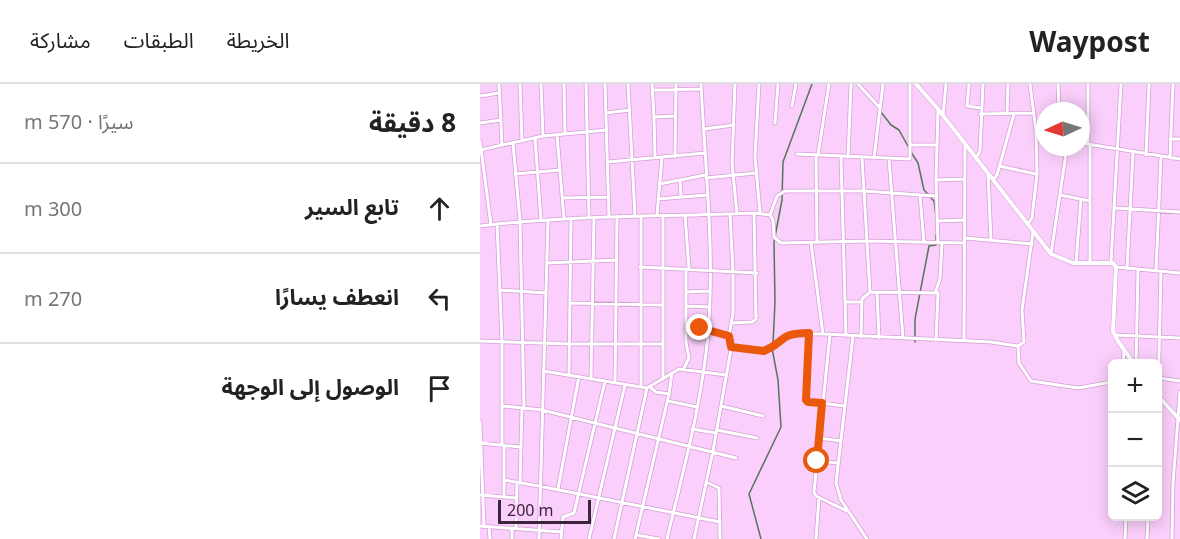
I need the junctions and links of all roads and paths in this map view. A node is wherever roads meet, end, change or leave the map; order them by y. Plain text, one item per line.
1 (500, 84) edge
2 (520, 84) edge
3 (541, 84) edge
4 (564, 84) edge
5 (586, 84) edge
6 (605, 84) edge
7 (628, 84) edge
8 (652, 84) edge
9 (676, 84) edge
10 (701, 84) edge
11 (735, 84) edge
12 (759, 84) edge
13 (778, 84) edge
14 (796, 84) edge
15 (829, 84) edge
16 (851, 84) edge
17 (858, 84) edge
18 (883, 84) edge
19 (910, 84) edge
20 (916, 84) edge
21 (922, 84) edge
22 (946, 84) edge
23 (969, 84) edge
24 (983, 84) edge
25 (1008, 84) edge
26 (1030, 84) edge
27 (1058, 84) edge
28 (1088, 84) edge
29 (1121, 84) edge
30 (1149, 84) edge
31 (1173, 84) edge
32 (676, 89) junction
33 (701, 89) junction
34 (653, 90) junction
35 (921, 91) junction
36 (500, 93) junction
37 (480, 96) edge
38 (1059, 102) edge
39 (1088, 102) edge
40 (792, 106) dead end
41 (880, 108) junction
42 (981, 108) junction
43 (938, 109) junction
44 (630, 110) junction
45 (606, 113) junction
46 (1034, 113) junction
47 (980, 114) junction
48 (1007, 114) junction
49 (1014, 114) junction
50 (943, 115) junction
51 (675, 116) junction
52 (654, 117) junction
53 (501, 120) junction
54 (480, 123) edge
55 (775, 123) dead end
56 (734, 125) junction
57 (704, 129) junction
58 (607, 130) junction
59 (586, 132) junction
60 (565, 134) junction
61 (557, 135) junction
62 (543, 136) junction
63 (535, 138) junction
64 (1036, 138) edge
65 (1180, 139) edge
66 (1170, 140) junction
67 (480, 141) edge
68 (522, 141) junction
69 (513, 143) junction
70 (965, 143) junction
71 (1090, 144) edge
72 (502, 145) junction
73 (910, 145) junction
74 (937, 145) junction
75 (481, 150) edge
76 (1117, 150) junction
77 (705, 153) junction
78 (1133, 153) junction
79 (797, 154) dead end
80 (1146, 154) junction
81 (817, 155) junction
82 (1036, 156) edge
83 (1066, 156) edge
84 (1089, 156) edge
85 (1161, 156) junction
86 (655, 157) junction
87 (662, 157) junction
88 (675, 157) junction
89 (842, 157) junction
90 (848, 157) junction
91 (862, 158) junction
92 (874, 158) junction
93 (976, 158) junction
94 (1170, 158) junction
95 (633, 159) junction
96 (889, 159) junction
97 (1180, 159) edge
98 (608, 162) junction
99 (999, 166) junction
100 (560, 170) junction
101 (538, 172) junction
102 (756, 173) junction
103 (515, 174) junction
104 (988, 174) junction
105 (1037, 174) junction
106 (733, 175) junction
107 (706, 177) junction
108 (964, 179) junction
109 (680, 180) junction
110 (936, 180) junction
111 (993, 180) junction
112 (659, 184) junction
113 (815, 191) junction
114 (842, 191) junction
115 (864, 191) junction
116 (892, 192) junction
117 (707, 195) junction
118 (920, 195) junction
119 (1060, 195) junction
120 (937, 196) junction
121 (588, 197) junction
122 (609, 197) junction
123 (681, 197) junction
124 (562, 198) junction
125 (658, 199) junction
126 (1081, 200) junction
127 (1090, 201) junction
128 (1115, 208) junction
129 (1131, 209) junction
130 (1158, 211) junction
131 (1180, 212) edge
132 (754, 213) junction
133 (760, 213) junction
134 (730, 214) junction
135 (737, 214) junction
136 (657, 215) junction
137 (685, 215) junction
138 (709, 215) junction
139 (770, 215) junction
140 (617, 216) junction
141 (635, 216) junction
142 (641, 216) junction
143 (663, 216) junction
144 (594, 217) junction
145 (609, 217) junction
146 (589, 218) junction
147 (564, 219) junction
148 (571, 219) junction
149 (541, 220) junction
150 (548, 220) junction
151 (965, 220) junction
152 (520, 221) junction
153 (938, 221) junction
154 (497, 224) junction
155 (491, 225) junction
156 (1028, 225) junction
157 (480, 226) edge
158 (1033, 232) junction
159 (991, 240) junction
160 (868, 241) junction
161 (965, 241) junction
162 (844, 242) junction
163 (897, 242) junction
164 (811, 243) junction
165 (816, 243) junction
166 (924, 243) junction
167 (940, 243) junction
168 (1032, 243) junction
169 (1051, 254) junction
170 (617, 260) junction
171 (593, 261) junction
172 (571, 262) junction
173 (1111, 262) junction
174 (547, 263) junction
175 (1076, 263) junction
176 (1090, 263) junction
177 (640, 267) junction
178 (663, 267) junction
179 (1116, 267) junction
180 (687, 269) junction
181 (1128, 269) junction
182 (1137, 269) junction
183 (710, 271) junction
184 (1156, 271) junction
185 (1161, 271) junction
186 (733, 272) junction
187 (757, 273) junction
188 (1180, 273) edge
189 (500, 290) junction
190 (523, 291) junction
191 (710, 291) junction
192 (686, 292) junction
193 (870, 292) junction
194 (877, 292) junction
195 (900, 292) junction
196 (935, 292) junction
197 (546, 293) junction
198 (846, 302) junction
199 (862, 302) junction
200 (570, 303) junction
201 (592, 303) junction
202 (616, 303) junction
203 (641, 304) junction
204 (663, 305) junction
205 (686, 306) junction
206 (710, 307) junction
207 (731, 323) junction
208 (709, 329) junction
209 (686, 330) junction
210 (809, 333) junction
211 (823, 334) junction
212 (830, 334) junction
213 (1115, 335) junction
214 (729, 336) junction
215 (846, 336) junction
216 (854, 336) junction
217 (1137, 336) junction
218 (861, 337) junction
219 (1160, 337) junction
220 (879, 338) junction
221 (903, 338) junction
222 (1180, 338) edge
223 (936, 340) junction
224 (480, 341) edge
225 (964, 341) junction
226 (502, 342) junction
227 (524, 343) junction
228 (592, 343) junction
229 (616, 343) junction
230 (544, 344) junction
231 (570, 344) junction
232 (640, 344) junction
233 (663, 344) junction
234 (1018, 346) junction
235 (731, 347) junction
236 (1124, 350) junction
237 (1123, 359) edge
238 (1132, 359) edge
239 (1135, 359) edge
240 (1159, 359) edge
241 (682, 370) junction
242 (543, 371) junction
243 (672, 373) junction
244 (704, 373) junction
245 (569, 374) junction
246 (727, 375) junction
247 (579, 376) junction
248 (591, 378) junction
249 (1162, 378) edge
250 (663, 379) junction
251 (605, 381) junction
252 (1180, 381) edge
253 (615, 383) junction
254 (1108, 383) edge
255 (626, 385) junction
256 (641, 387) junction
257 (648, 387) junction
258 (1180, 392) edge
259 (669, 394) junction
260 (1162, 400) edge
261 (668, 402) junction
262 (822, 403) junction
263 (502, 406) junction
264 (721, 406) junction
265 (845, 406) junction
266 (697, 407) junction
267 (523, 408) junction
268 (542, 410) junction
269 (763, 416) dead end
270 (572, 417) junction
271 (1179, 418) edge
272 (480, 422) edge
273 (595, 422) junction
274 (616, 428) junction
275 (692, 429) junction
276 (716, 431) junction
277 (637, 433) junction
278 (756, 438) dead end
279 (819, 438) junction
280 (659, 439) junction
281 (841, 441) junction
282 (480, 443) edge
283 (503, 445) junction
284 (689, 446) junction
285 (521, 447) junction
286 (713, 451) junction
287 (736, 458) dead end
288 (817, 461) junction
289 (838, 463) junction
290 (504, 480) junction
291 (518, 482) junction
292 (705, 482) junction
293 (539, 486) junction
294 (558, 489) junction
295 (578, 493) junction
296 (481, 495) edge
297 (504, 496) junction
298 (819, 497) junction
299 (516, 498) junction
300 (599, 498) junction
301 (621, 502) junction
302 (642, 507) junction
303 (673, 513) junction
304 (851, 514) junction
305 (698, 518) junction
306 (1126, 521) edge
307 (1148, 521) edge
308 (720, 522) junction
309 (482, 526) edge
310 (489, 527) junction
311 (514, 529) junction
312 (539, 531) junction
313 (561, 532) junction
314 (636, 537) edge
315 (490, 539) edge
316 (512, 539) edge
317 (538, 539) edge
318 (561, 539) edge
319 (589, 539) edge
320 (614, 539) edge
321 (659, 539) edge
322 (667, 539) edge
323 (694, 539) edge
324 (720, 539) edge
325 (816, 539) edge
326 (867, 539) edge
327 (1125, 539) edge
328 (1147, 539) edge
329 (1172, 539) edge

1 - 36 street
2 - 68 street
3 - 62 street
4 - 60 street
5 - 59 street
6 - 45 street
7 - 44 street
8 - 34 street
9 - 32 street
10 - 33 street
11 - 56 street
12 - 102 street
13 - 55 street
14 - 40 street
15 - 81 street
16 - 90 street
17 - 41 street
18 - 41 street
19 - 73 street
20 - 35 street
21 - 35 street
22 - 50 street
23 - 42 street
24 - 42 street
25 - 48 street
26 - 46 street
27 - 38 street
28 - 39 street
29 - 76 street
30 - 80 street
31 - 66 street
32 - 33 street
32 - 34 street
32 - 51 street
33 - 57 street
34 - 52 street
35 - 43 street
36 - 37 street
36 - 53 street
41 - 92 street
42 - 47 street
43 - 50 street
43 - 74 street
44 - 45 street
44 - 95 street
45 - 58 street
46 - 49 street
46 - 64 street
47 - 48 street
47 - 93 street
48 - 49 street
49 - 99 street
50 - 70 street
51 - 52 street
51 - 88 street
52 - 86 street
53 - 54 street
53 - 72 street
56 - 57 street
56 - 106 street
57 - 77 street
58 - 59 street
58 - 98 street
59 - 60 street
59 - 121 street
60 - 61 street
61 - 62 street
61 - 100 street
62 - 63 street
63 - 68 street
63 - 101 street
65 - 66 street
66 - 94 street
67 - 75 street
68 - 69 street
69 - 72 street
69 - 103 street
70 - 93 street
70 - 108 street
71 - 76 street
72 - 75 street
73 - 74 street
73 - 96 street
74 - 110 street
75 - 155 street
76 - 78 street
76 - 128 street
77 - 88 street
77 - 107 street
78 - 80 street
78 - 129 street
79 - 81 street
80 - 85 street
81 - 89 street
81 - 113 street
82 - 105 street
83 - 119 street
84 - 127 street
85 - 94 street
85 - 130 street
86 - 87 street
86 - 95 street
87 - 88 street
87 - 112 street
89 - 90 street
89 - 114 street
90 - 91 street
91 - 92 street
91 - 115 street
92 - 96 street
93 - 104 street
94 - 97 street
95 - 98 street
95 - 141 street
96 - 116 street
98 - 122 street
99 - 105 street
99 - 111 street
100 - 101 street
100 - 124 street
101 - 103 street
101 - 149 street
102 - 106 street
102 - 133 street
103 - 152 street
104 - 111 street
104 - 159 street
105 - 156 street
106 - 107 street
106 - 135 street
107 - 109 street
107 - 117 street
108 - 110 street
108 - 151 street
109 - 112 street
109 - 123 street
110 - 120 street
111 - 156 street
112 - 125 street
113 - 114 street
113 - 139 street
113 - 165 street
114 - 115 street
114 - 162 street
115 - 116 street
115 - 160 street
116 - 118 street
116 - 163 street
117 - 123 street
117 - 138 street
118 - 120 street
118 - 166 street
119 - 126 street
119 - 169 street
120 - 153 street
121 - 122 street
121 - 124 street
121 - 146 street
122 - 145 street
123 - 125 street
124 - 147 street
125 - 136 street
126 - 127 street
126 - 175 street
127 - 176 street
128 - 129 street
128 - 173 street
129 - 130 street
129 - 181 street
130 - 131 street
130 - 184 street
132 - 133 street
132 - 135 street
132 - 187 street
133 - 139 street
134 - 135 street
134 - 138 street
134 - 186 street
136 - 142 street
136 - 143 street
137 - 138 street
137 - 143 street
137 - 180 street
138 - 183 street
139 - 164 street
140 - 141 street
140 - 145 street
140 - 170 street
141 - 142 street
142 - 177 street
143 - 178 street
144 - 145 street
144 - 146 street
144 - 171 street
146 - 148 street
147 - 148 street
147 - 150 street
148 - 172 street
149 - 150 street
149 - 152 street
150 - 174 street
151 - 153 street
151 - 161 street
152 - 154 street
152 - 190 street
153 - 167 street
154 - 155 street
154 - 189 street
155 - 157 street
156 - 158 street
158 - 168 street
158 - 169 street
159 - 161 street
159 - 168 street
160 - 162 street
160 - 163 street
160 - 193 street
161 - 167 street
161 - 225 street
162 - 165 street
162 - 198 street
163 - 166 street
163 - 195 street
164 - 165 street
164 - 211 street
166 - 167 street
167 - 196 street
168 - 234 street
169 - 175 street
170 - 171 street
170 - 202 street
171 - 172 street
171 - 201 street
172 - 174 street
172 - 200 street
173 - 176 street
173 - 179 street
174 - 197 street
175 - 176 street
177 - 178 street
177 - 203 street
178 - 180 street
178 - 204 street
179 - 181 street
179 - 213 street
180 - 183 street
180 - 192 street
181 - 182 street
182 - 184 street
182 - 217 street
183 - 186 street
183 - 191 street
184 - 185 street
185 - 188 street
185 - 219 street
186 - 187 street
186 - 207 street
187 - 207 street
189 - 190 street
189 - 226 street
190 - 197 street
190 - 227 street
191 - 192 street
191 - 206 street
192 - 205 street
193 - 194 street
193 - 199 street
194 - 195 street
194 - 220 street
195 - 196 street
195 - 221 street
196 - 223 street
197 - 230 street
198 - 199 street
198 - 215 street
199 - 218 street
200 - 201 street
200 - 231 street
201 - 202 street
201 - 228 street
202 - 203 street
202 - 229 street
203 - 204 street
203 - 232 street
204 - 233 street
205 - 206 street
205 - 209 street
206 - 208 street
207 - 214 street
208 - 209 street
208 - 214 street
208 - 244 street
209 - 241 street
210 - 211 street
210 - 235 street
210 - 262 street
211 - 212 street
212 - 215 street
212 - 262 street
213 - 217 street
213 - 236 street
214 - 235 street
215 - 216 street
216 - 218 street
216 - 265 street
217 - 219 street
217 - 239 street
218 - 220 street
219 - 222 street
219 - 240 street
220 - 221 street
221 - 223 street
223 - 225 street
224 - 226 street
225 - 234 street
226 - 227 street
226 - 263 street
227 - 230 street
227 - 267 street
228 - 229 street
228 - 231 street
228 - 248 street
229 - 232 street
229 - 253 street
230 - 231 street
230 - 242 street
231 - 245 street
232 - 233 street
232 - 256 street
233 - 250 street
234 - 254 street
235 - 246 street
236 - 237 street
236 - 238 street
241 - 243 street
241 - 244 street
242 - 245 street
242 - 268 street
243 - 250 street
243 - 259 street
244 - 246 street
244 - 266 street
245 - 247 street
246 - 264 street
247 - 248 street
247 - 270 street
248 - 251 street
249 - 252 street
250 - 257 street
251 - 253 street
251 - 273 street
253 - 255 street
255 - 256 street
255 - 274 street
256 - 257 street
257 - 259 street
257 - 277 street
258 - 271 street
259 - 261 street
260 - 271 street
261 - 266 street
261 - 280 street
262 - 265 street
262 - 279 street
263 - 267 street
263 - 283 street
264 - 269 street
264 - 276 street
265 - 281 street
266 - 275 street
267 - 268 street
267 - 285 street
268 - 270 street
268 - 293 street
270 - 273 street
270 - 294 street
271 - 329 street
272 - 282 street
273 - 274 street
273 - 295 street
274 - 277 street
274 - 300 street
275 - 276 street
275 - 284 street
276 - 278 street
276 - 286 street
277 - 280 street
277 - 301 street
279 - 281 street
279 - 288 street
280 - 284 street
280 - 302 street
281 - 289 street
282 - 283 street
282 - 296 street
283 - 285 street
283 - 290 street
284 - 286 street
284 - 303 street
285 - 291 street
286 - 287 street
286 - 292 street
288 - 289 street
288 - 298 street
289 - 304 street
290 - 291 street
290 - 297 street
291 - 293 street
291 - 299 street
292 - 305 street
292 - 308 street
293 - 294 street
293 - 312 street
294 - 295 street
295 - 300 street
295 - 313 street
296 - 297 street
296 - 309 street
297 - 299 street
298 - 304 street
298 - 325 street
299 - 311 street
300 - 301 street
300 - 319 street
301 - 302 street
301 - 320 street
302 - 303 street
302 - 314 street
303 - 305 street
303 - 322 street
304 - 326 street
305 - 308 street
305 - 323 street
306 - 327 street
307 - 328 street
308 - 324 street
309 - 310 street
310 - 311 street
310 - 315 street
311 - 312 street
311 - 316 street
312 - 313 street
312 - 317 street
313 - 318 street
314 - 321 street

